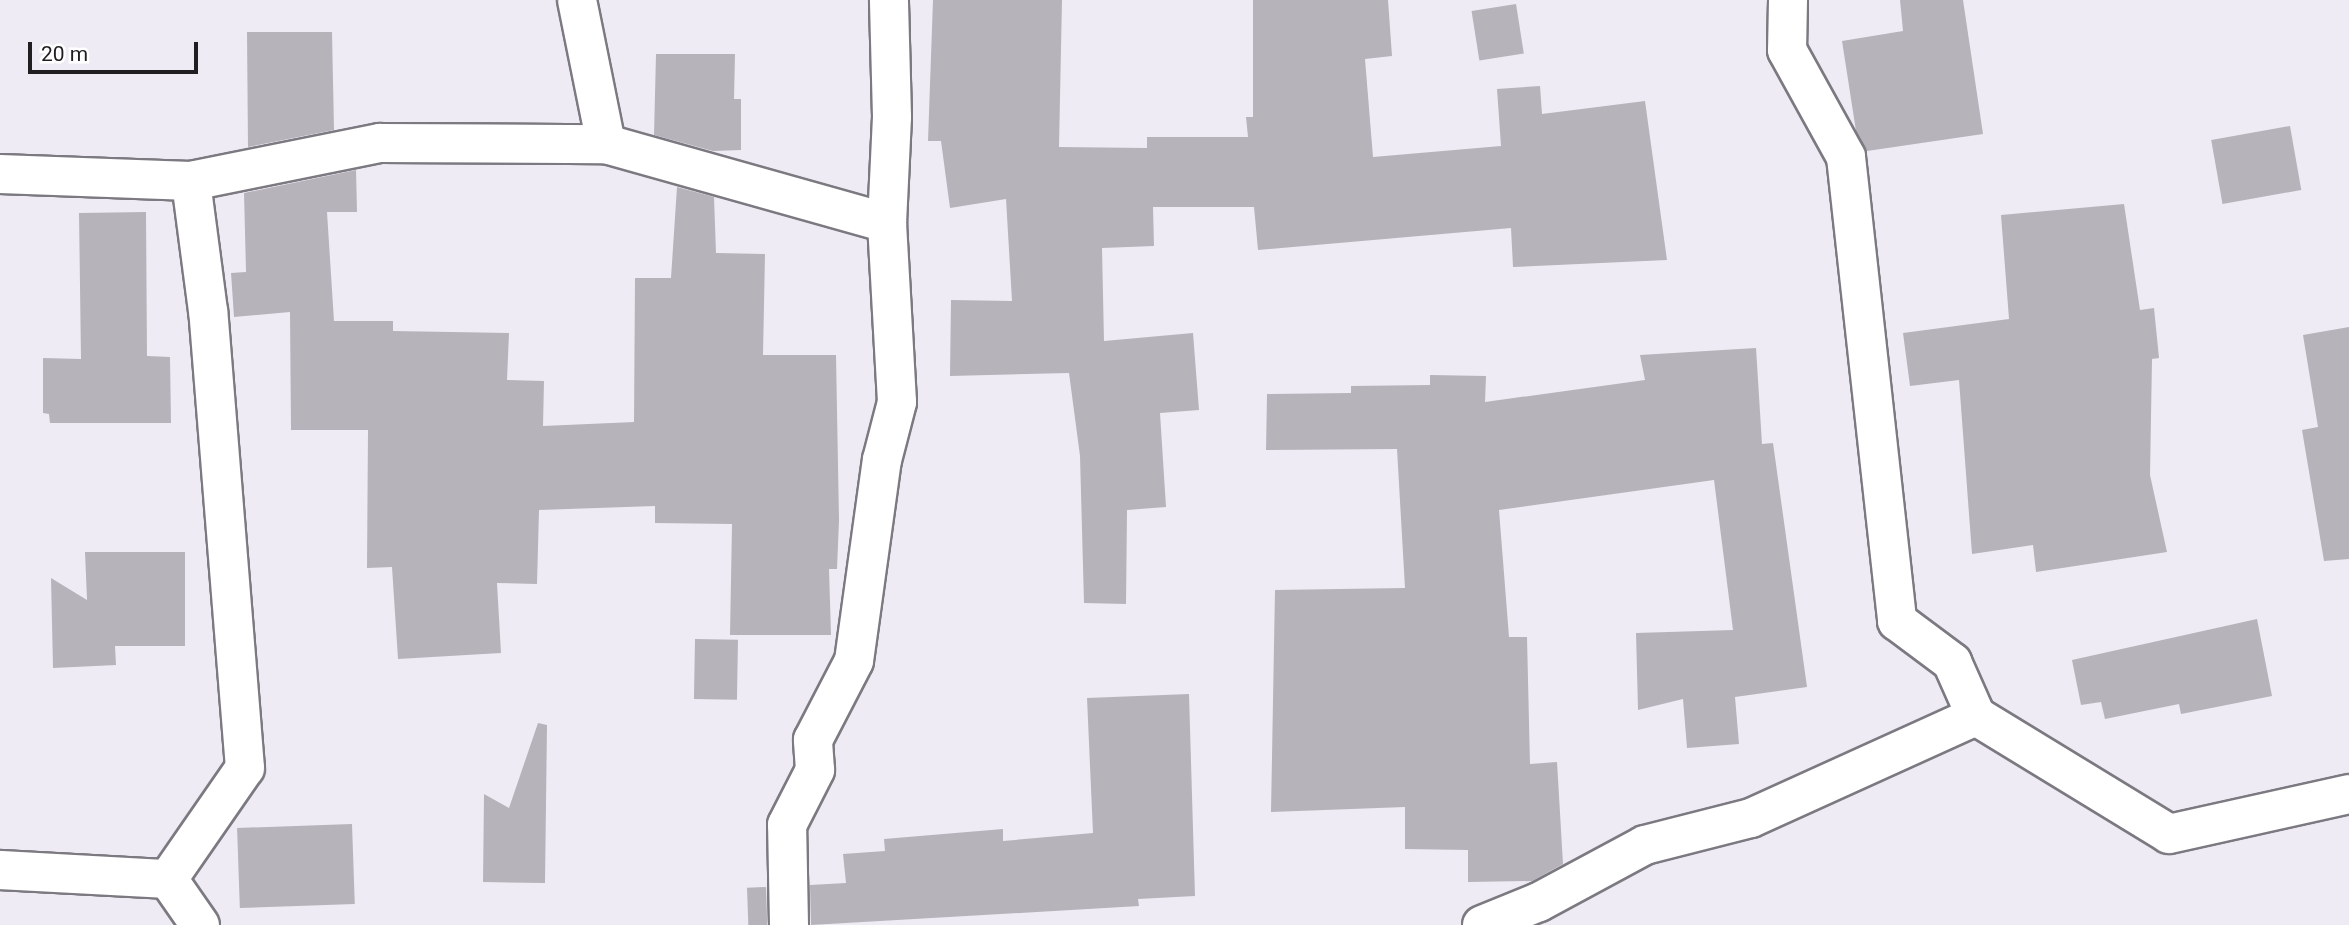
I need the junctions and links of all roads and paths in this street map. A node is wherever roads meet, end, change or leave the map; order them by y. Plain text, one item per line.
1 (577, 0) edge
2 (889, 0) edge
3 (1788, 0) edge
4 (606, 144) junction
5 (0, 174) edge
6 (191, 181) junction
7 (887, 223) junction
8 (1976, 716) junction
9 (2349, 794) edge
10 (0, 870) edge
11 (168, 879) junction
12 (200, 925) edge
13 (789, 925) edge
14 (1482, 925) edge

1 - 4 street
2 - 7 street
3 - 8 street
4 - 6 street
4 - 7 street
5 - 6 street
6 - 11 street
7 - 13 street
8 - 9 street
8 - 14 street
10 - 11 street
11 - 12 street

